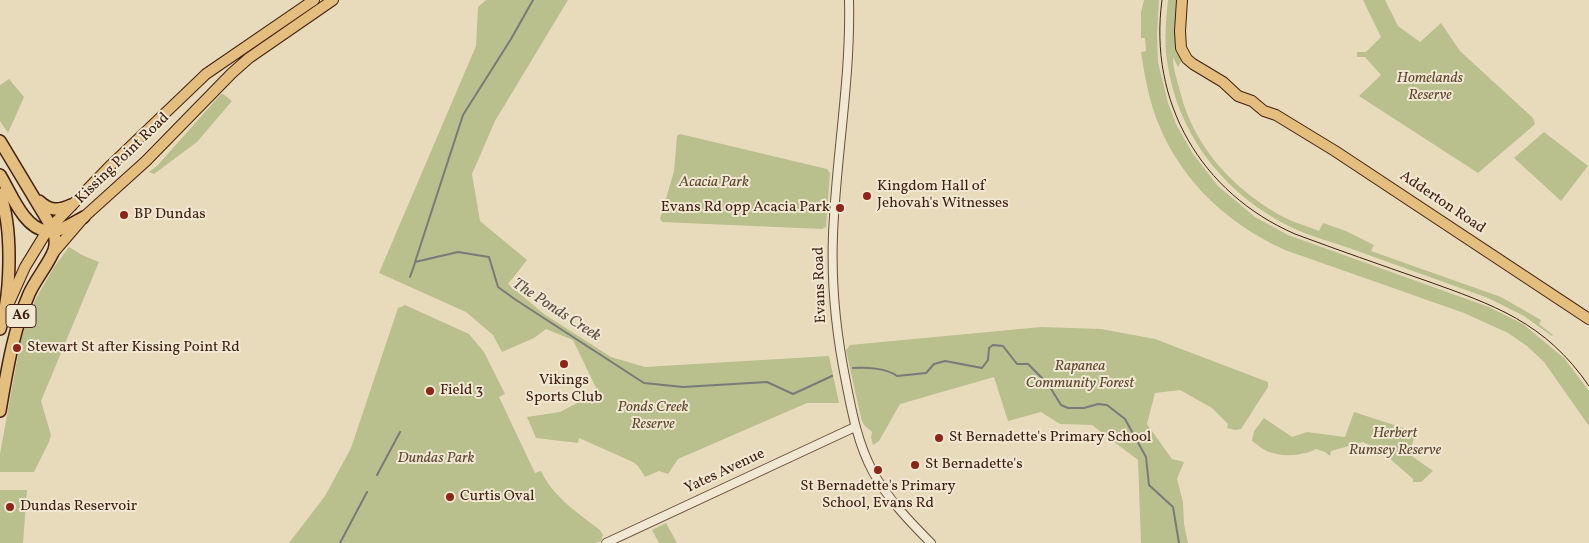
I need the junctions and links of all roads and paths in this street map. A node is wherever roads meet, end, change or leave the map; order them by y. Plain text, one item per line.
1 (314, 0) edge
2 (333, 0) edge
3 (849, 0) edge
4 (1183, 3) edge
5 (0, 141) edge
6 (0, 175) edge
7 (0, 194) edge
8 (32, 194) junction
9 (71, 205) junction
10 (84, 217) junction
11 (51, 230) junction
12 (54, 252) junction
13 (5, 313) junction
14 (1589, 319) edge
15 (0, 329) edge
16 (2, 386) edge
17 (0, 411) edge
18 (855, 427) junction
19 (606, 543) edge
20 (931, 543) edge

1 - 9 main road, Kissing Point Road
2 - 10 main road, Kissing Point Road
3 - 18 street, Evans Road
4 - 14 main road, Adderton Road
5 - 8 highway
6 - 11 highway
7 - 13 highway, A6
8 - 9 highway
8 - 11 highway
9 - 11 main road, Kissing Point Road
10 - 11 highway
10 - 12 main road, Kissing Point Road
11 - 12 highway
11 - 13 main road, Kissing Point Road
12 - 16 highway, Kissing Point Road / A6
13 - 15 highway, Kissing Point Road / A6
16 - 17 highway, A6
18 - 19 street, Yates Avenue
18 - 20 street, Evans Road

